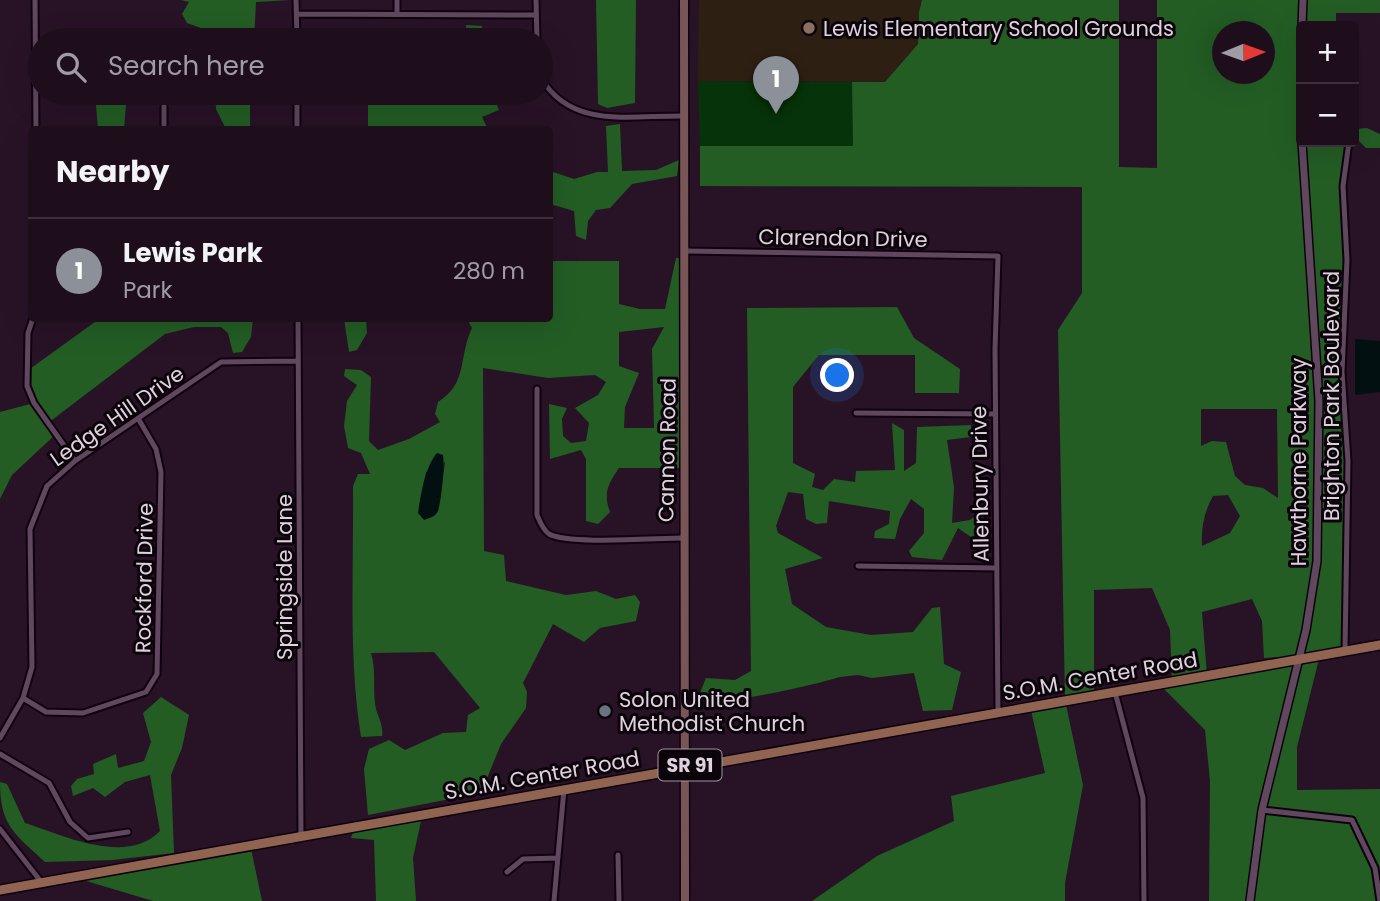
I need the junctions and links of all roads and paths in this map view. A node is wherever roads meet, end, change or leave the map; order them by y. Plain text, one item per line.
1 (36, 0) edge
2 (296, 0) edge
3 (397, 0) edge
4 (536, 0) edge
5 (684, 0) edge
6 (1303, 0) edge
7 (397, 13) junction
8 (297, 14) junction
9 (536, 15) junction
10 (1302, 21) edge
11 (37, 28) edge
12 (297, 28) edge
13 (537, 28) edge
14 (553, 94) edge
15 (37, 105) edge
16 (164, 105) edge
17 (297, 105) edge
18 (685, 116) junction
19 (36, 126) edge
20 (164, 126) edge
21 (297, 126) edge
22 (1302, 147) edge
23 (1348, 147) edge
24 (686, 251) junction
25 (998, 256) joint
26 (32, 322) edge
27 (298, 322) edge
28 (298, 361) junction
29 (537, 388) dead end
30 (856, 413) dead end
31 (995, 414) junction
32 (139, 420) junction
33 (75, 461) junction
34 (683, 538) junction
35 (858, 566) dead end
36 (997, 568) junction
37 (1380, 645) edge
38 (1345, 651) junction
39 (1299, 659) junction
40 (1115, 692) junction
41 (23, 698) junction
42 (998, 711) junction
43 (0, 738) edge
44 (0, 754) edge
45 (687, 766) junction
46 (564, 789) junction
47 (1262, 810) junction
48 (0, 829) edge
49 (128, 832) dead end
50 (300, 835) junction
51 (618, 855) dead end
52 (557, 858) junction
53 (507, 872) dead end
54 (43, 883) junction
55 (0, 890) edge
56 (554, 901) edge
57 (619, 901) edge
58 (685, 901) edge
59 (1144, 901) edge
60 (1250, 901) edge
61 (1380, 901) edge

1 - 11 street
2 - 8 street
3 - 7 street
4 - 9 street
5 - 18 main road, Cannon Road
6 - 10 street
7 - 8 street
7 - 9 street
8 - 12 street
9 - 13 street
14 - 18 street
15 - 19 street
16 - 20 street
17 - 21 street
18 - 24 main road, Cannon Road
22 - 39 street, Hawthorne Parkway
23 - 38 street, Brighton Park Boulevard
24 - 25 street, Clarendon Drive
24 - 34 main road, Cannon Road
25 - 31 street, Allenbury Drive
26 - 33 street
27 - 28 street, Springside Lane
28 - 32 street, Ledge Hill Drive
28 - 50 street, Springside Lane
29 - 34 street
30 - 31 street
31 - 36 street, Allenbury Drive
32 - 33 street, Ledge Hill Drive
32 - 41 street, Rockford Drive
33 - 41 street, Ledge Hill Drive
34 - 45 main road, Cannon Road
35 - 36 street
36 - 42 street, Allenbury Drive
37 - 38 main road, S.O.M. Center Road / SR 91
38 - 39 main road, S.O.M. Center Road / SR 91
39 - 40 main road, S.O.M. Center Road / SR 91
39 - 47 street, Hawthorne Parkway
40 - 42 main road, S.O.M. Center Road / SR 91
40 - 59 street
41 - 43 street, Ledge Hill Drive
42 - 45 main road, S.O.M. Center Road / SR 91
44 - 49 street
45 - 46 main road, S.O.M. Center Road / SR 91
45 - 58 main road, Cannon Road
46 - 50 main road, S.O.M. Center Road / SR 91
46 - 52 street
47 - 60 street, Hawthorne Parkway
47 - 61 street
48 - 54 street
50 - 54 main road, S.O.M. Center Road / SR 91
51 - 57 street
52 - 53 street
52 - 56 street
54 - 55 main road, S.O.M. Center Road / SR 91

